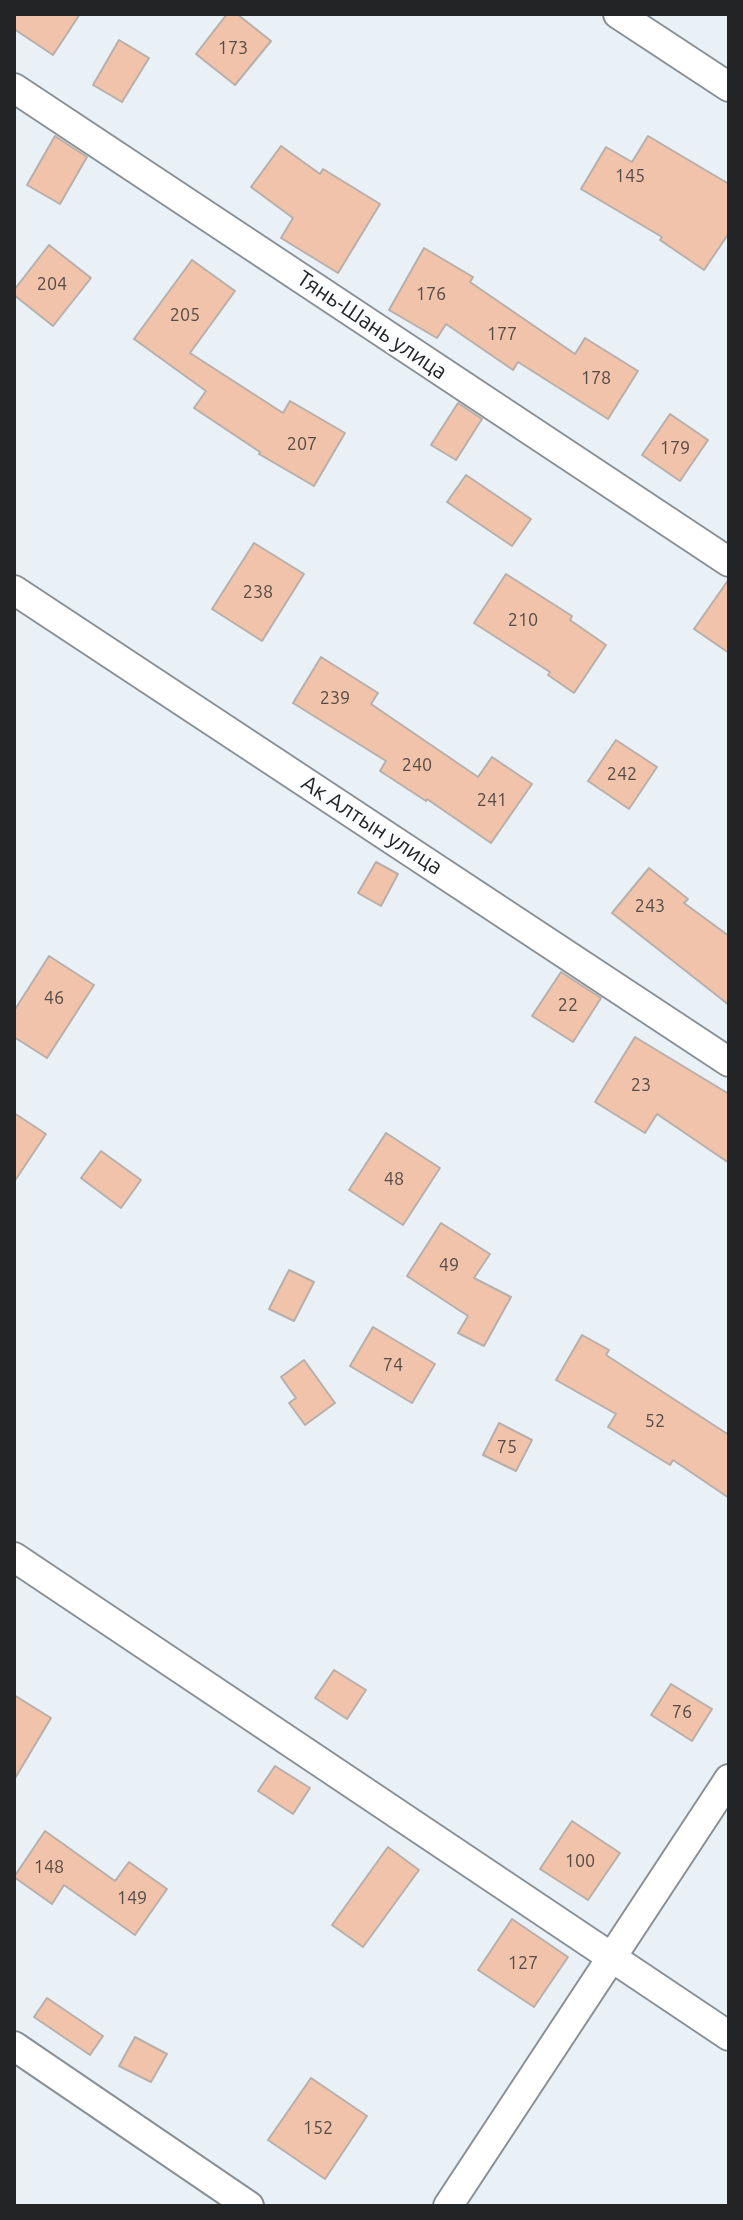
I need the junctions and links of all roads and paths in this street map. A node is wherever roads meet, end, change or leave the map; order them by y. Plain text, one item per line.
1 (618, 14) edge
2 (729, 87) edge
3 (14, 88) edge
4 (729, 562) edge
5 (14, 590) edge
6 (729, 1062) edge
7 (14, 1557) edge
8 (729, 1779) edge
9 (612, 1956) junction
10 (729, 2036) edge
11 (14, 2046) edge
12 (249, 2206) edge
13 (448, 2206) edge

1 - 2 street
3 - 4 street, Тянь-Шань улица
5 - 6 street, Ак Алтын улица
7 - 9 street
8 - 9 street
9 - 10 street
9 - 13 street
11 - 12 street

